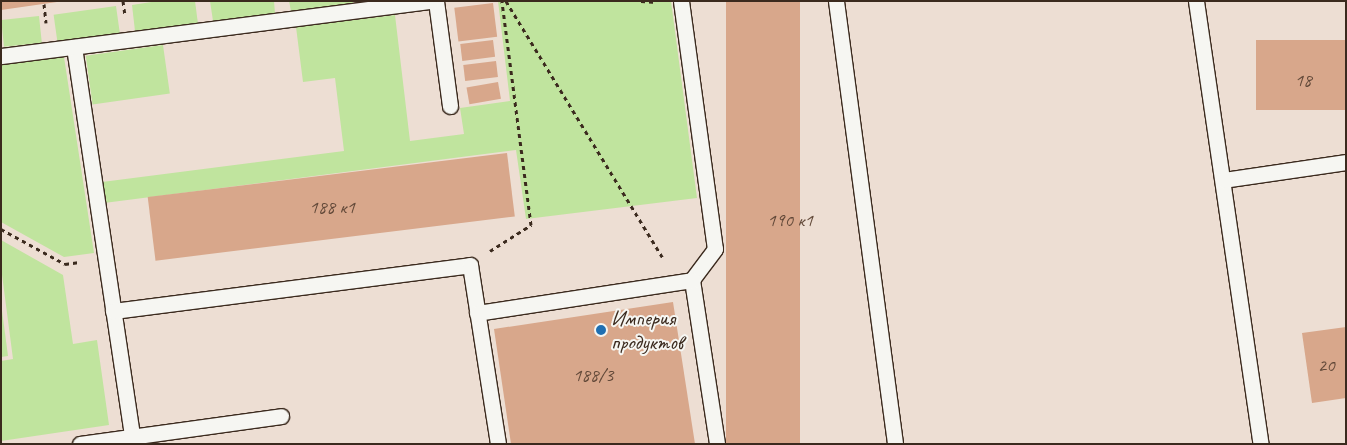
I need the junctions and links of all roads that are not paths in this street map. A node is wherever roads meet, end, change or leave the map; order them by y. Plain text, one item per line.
1 (434, 1) edge
2 (682, 1) edge
3 (836, 1) edge
4 (1196, 1) edge
5 (74, 47) junction
6 (1, 56) edge
7 (450, 106) dead end
8 (1346, 162) edge
9 (1223, 180) junction
10 (692, 280) junction
11 (113, 311) junction
12 (477, 313) junction
13 (281, 416) dead end
14 (132, 436) junction
15 (80, 444) edge
16 (498, 444) edge
17 (717, 444) edge
18 (896, 444) edge
19 (1261, 444) edge

1 - 5 lane
1 - 7 lane
2 - 10 lane
3 - 18 lane
4 - 9 lane
5 - 6 lane
5 - 11 lane
8 - 9 lane
9 - 19 lane
10 - 12 lane
10 - 17 lane
11 - 12 lane
11 - 14 lane
12 - 16 lane
13 - 14 lane
14 - 15 lane

